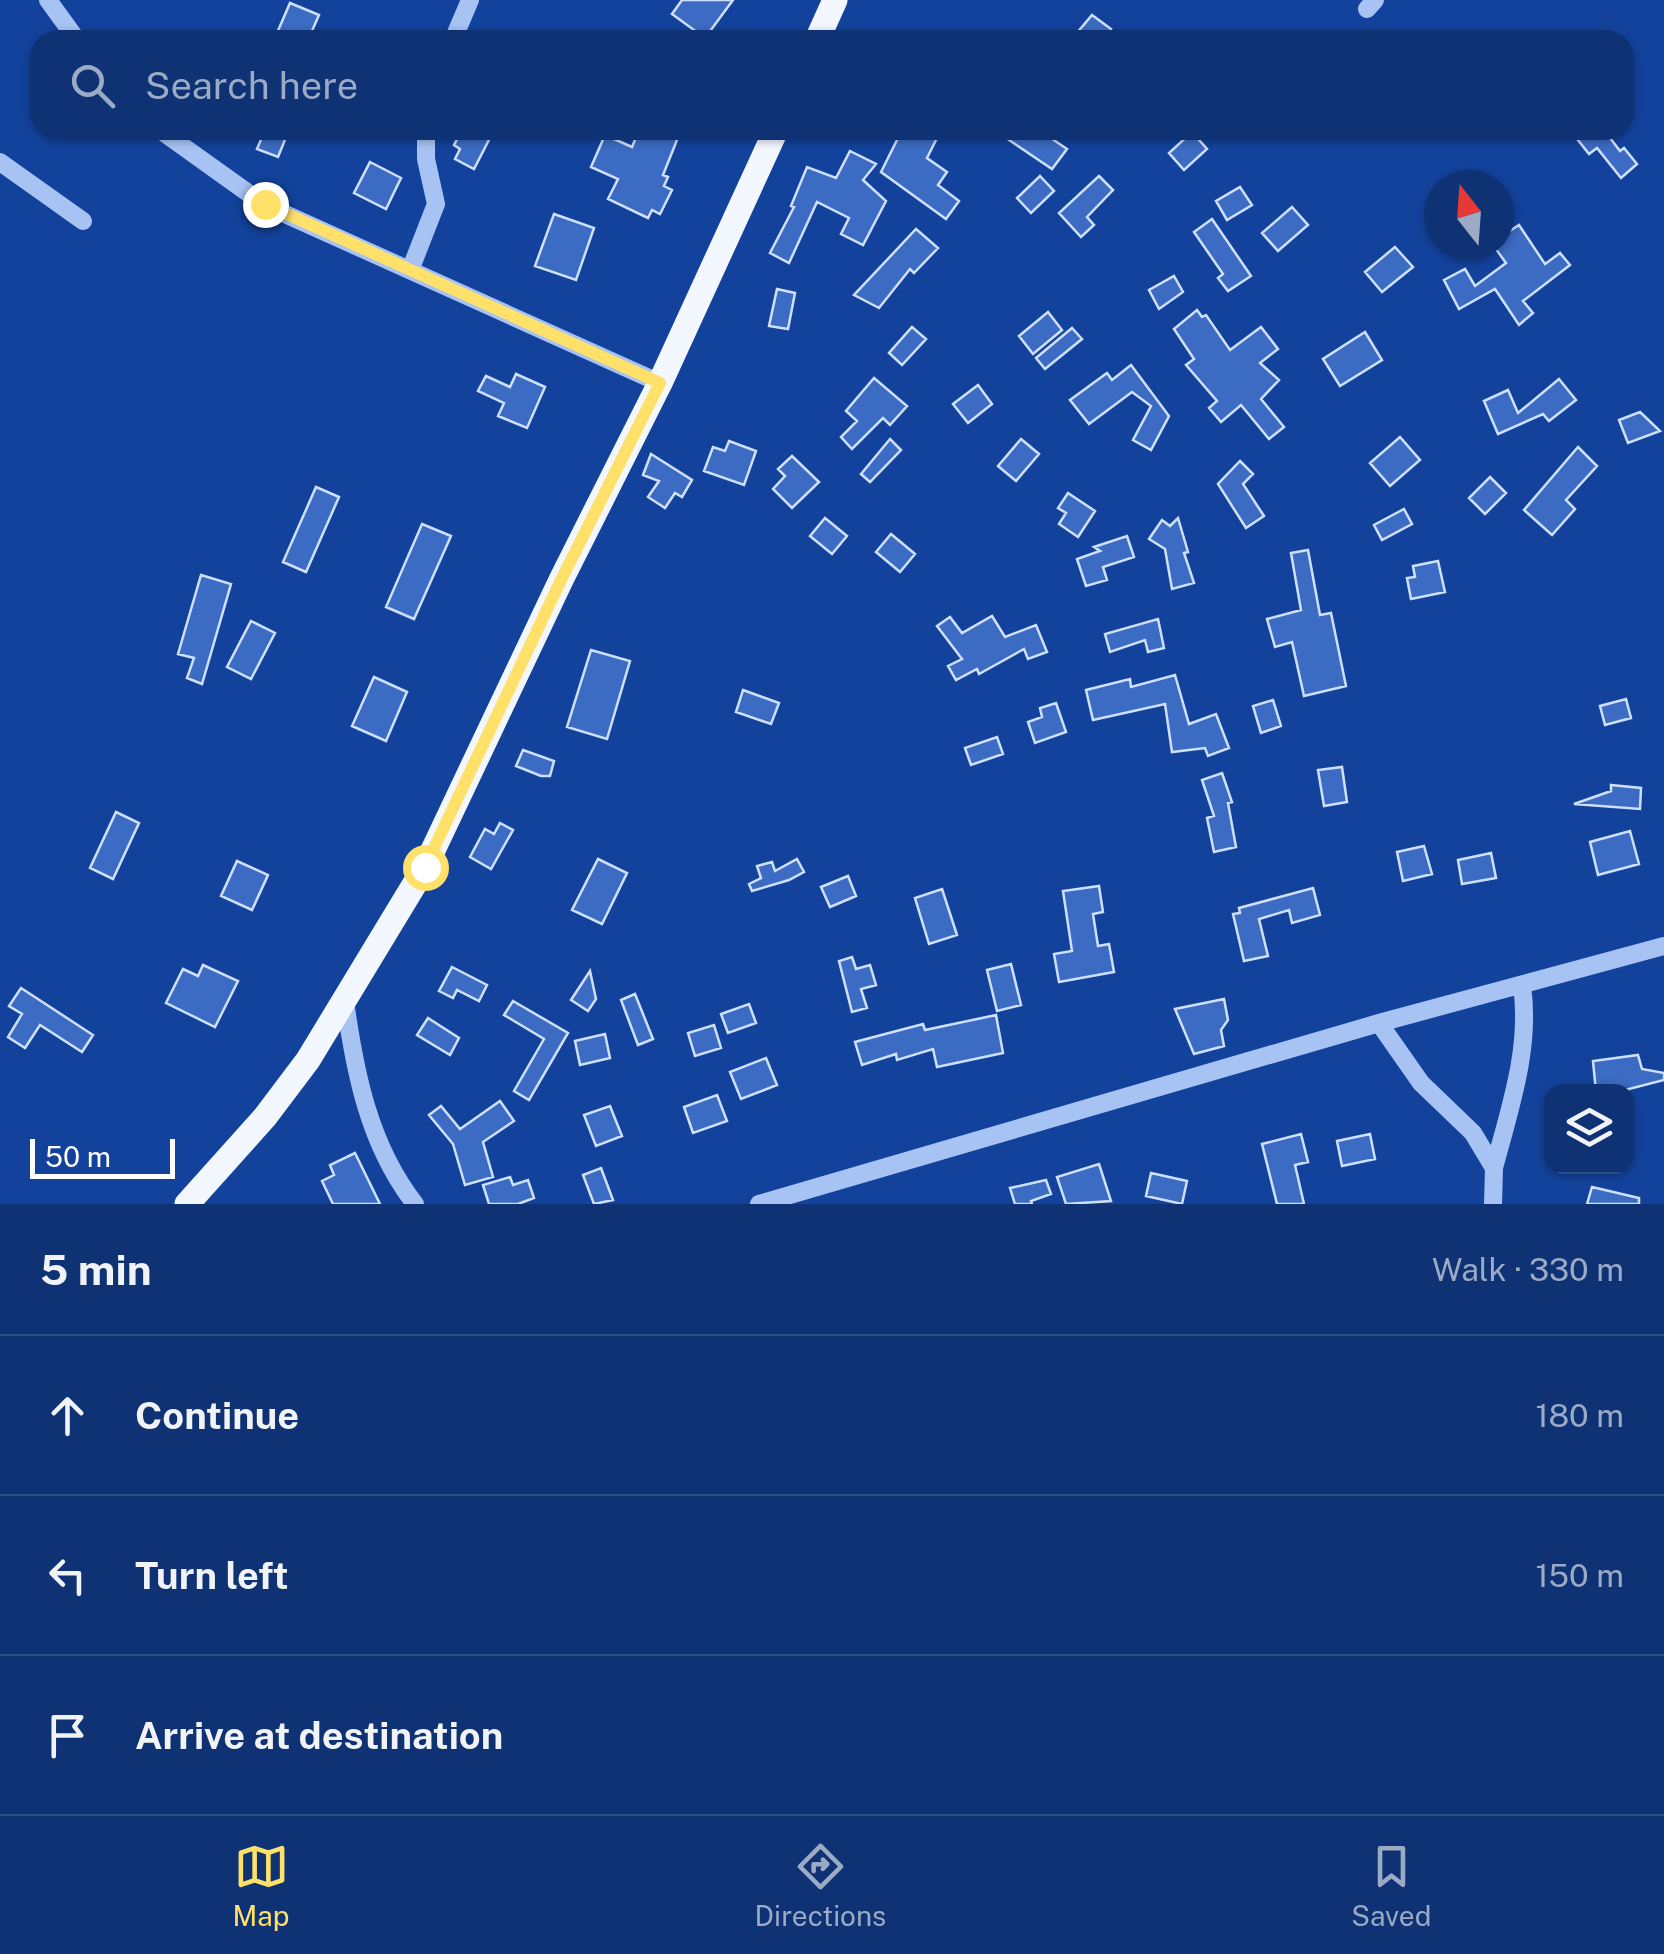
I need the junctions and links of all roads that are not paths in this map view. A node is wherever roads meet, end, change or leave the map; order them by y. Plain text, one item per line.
1 (48, 0) edge
2 (470, 0) edge
3 (835, 0) edge
4 (70, 30) edge
5 (456, 30) edge
6 (822, 30) edge
7 (174, 140) edge
8 (426, 140) edge
9 (771, 140) edge
10 (0, 162) edge
11 (83, 221) dead end
12 (411, 268) junction
13 (660, 383) junction
14 (1664, 946) edge
15 (1522, 986) junction
16 (345, 1000) junction
17 (1379, 1024) junction
18 (1494, 1168) junction
19 (186, 1204) edge
20 (416, 1204) edge
21 (759, 1204) edge
22 (1493, 1204) edge

1 - 4 street
2 - 5 street
3 - 6 main road
7 - 12 street
8 - 12 street
9 - 13 main road
10 - 11 street
12 - 13 street
13 - 16 main road
14 - 15 street
15 - 17 street
15 - 18 street
16 - 19 main road
16 - 20 street
17 - 18 street
17 - 21 street
18 - 22 street

